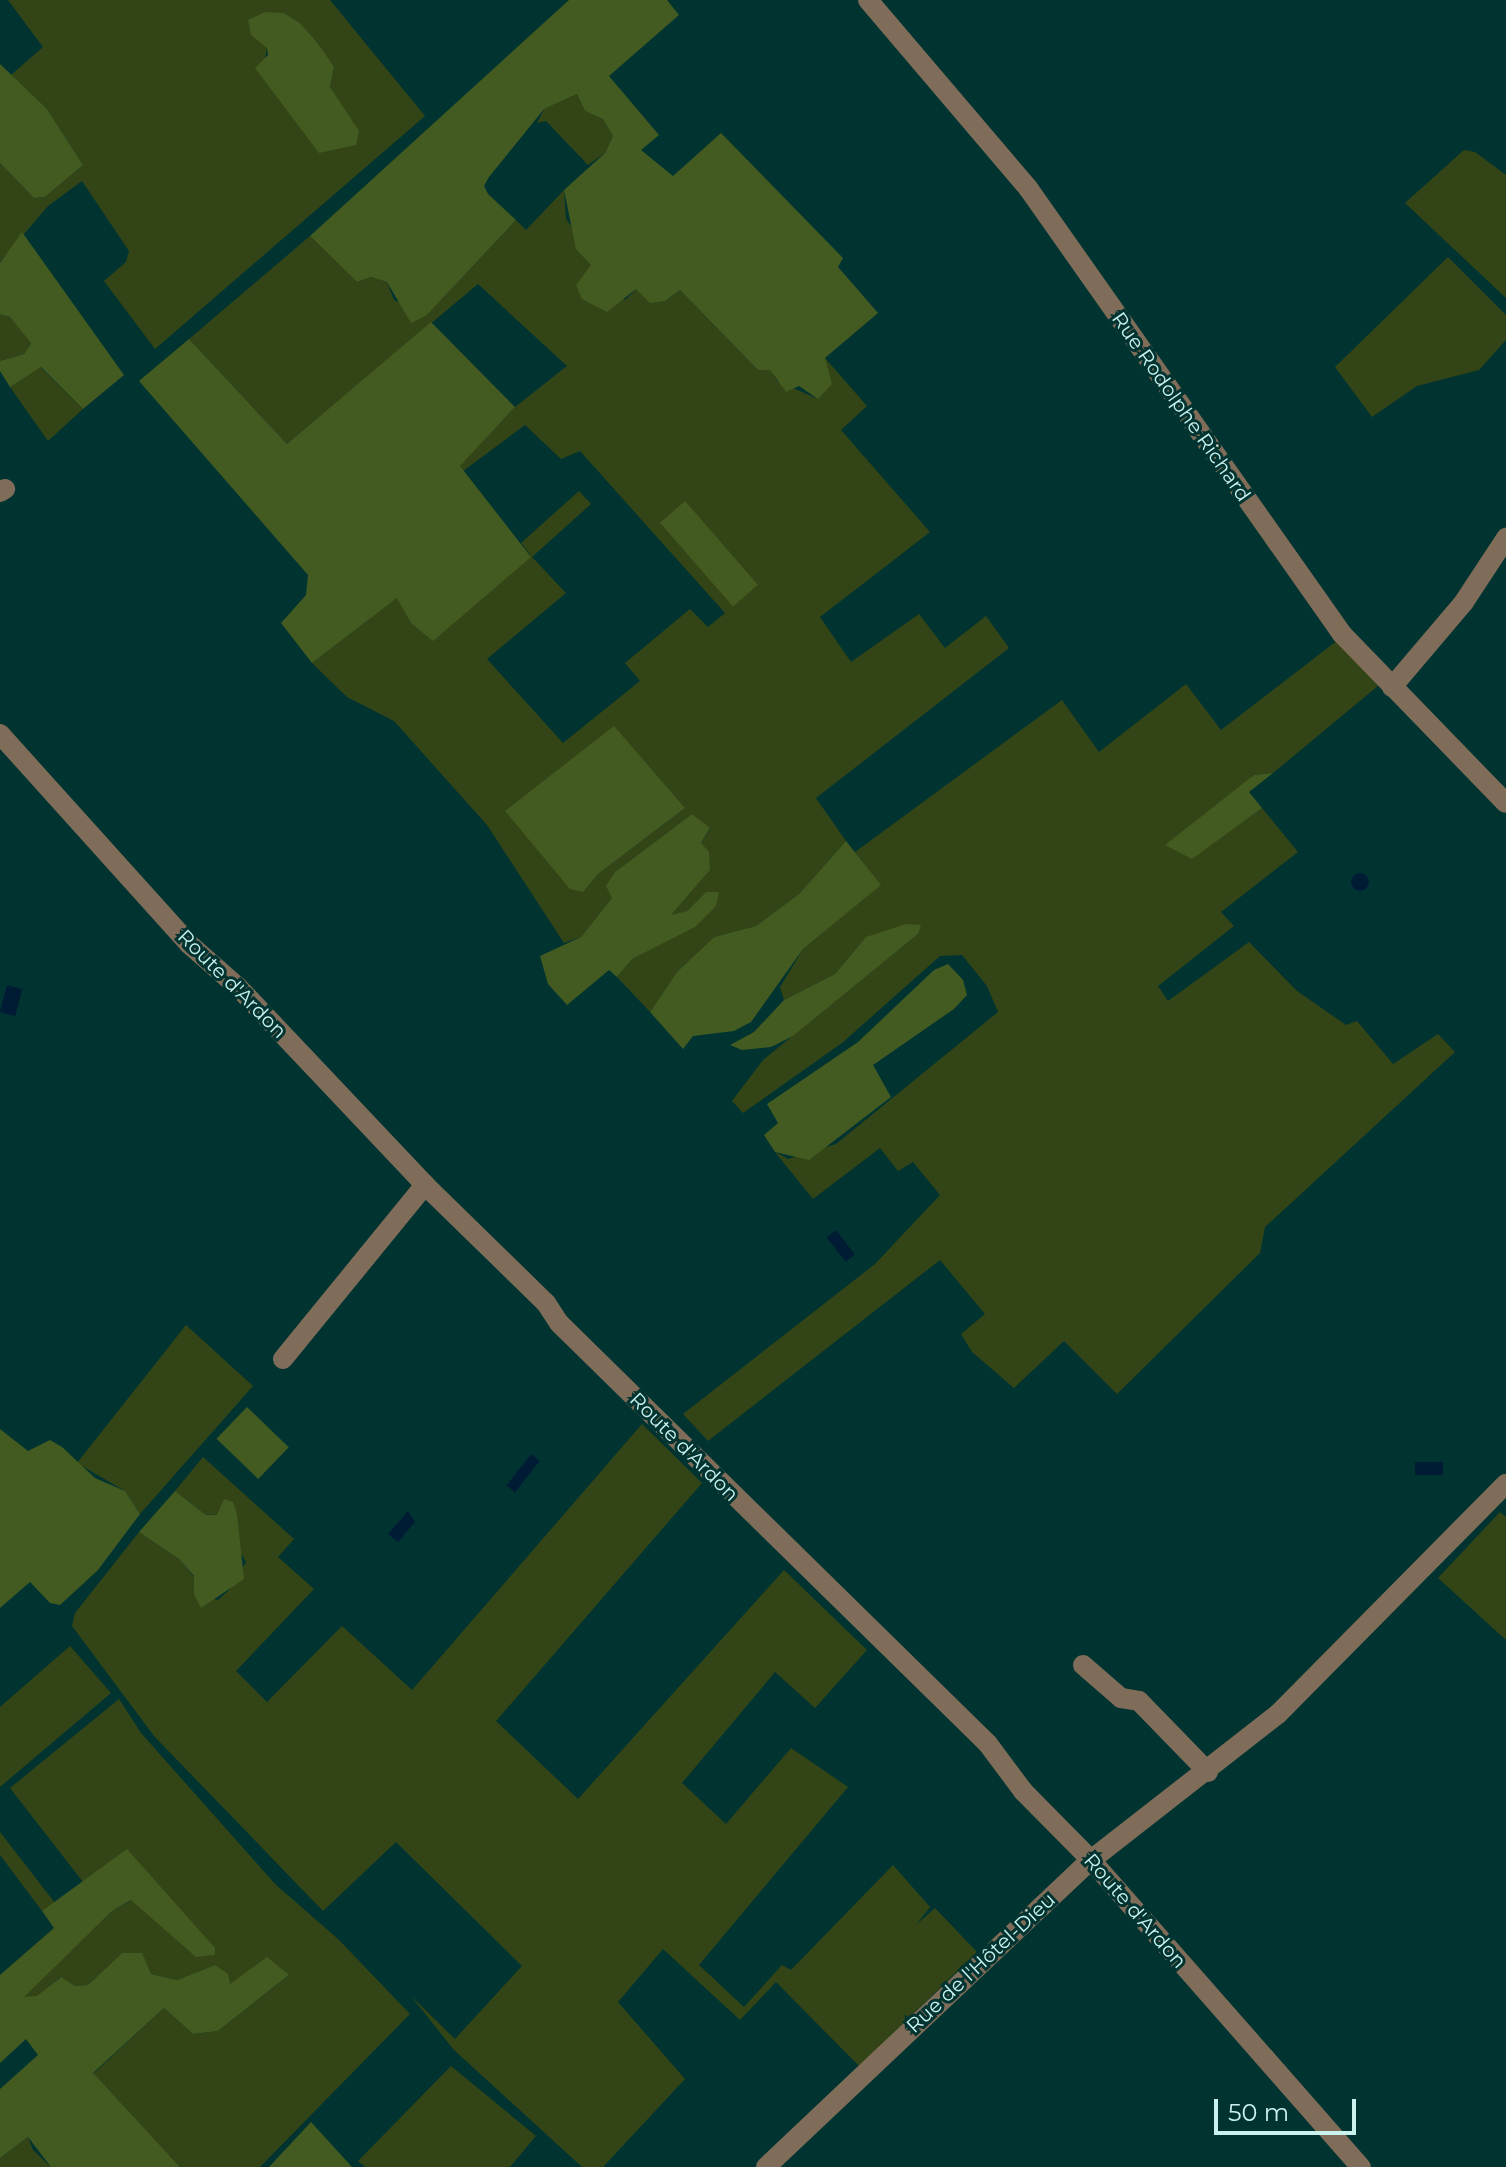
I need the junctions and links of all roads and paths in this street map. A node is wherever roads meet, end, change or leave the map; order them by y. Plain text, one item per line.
1 (868, 0) edge
2 (1506, 538) edge
3 (1392, 687) junction
4 (0, 734) edge
5 (1506, 803) edge
6 (425, 1185) junction
7 (283, 1359) dead end
8 (1506, 1484) edge
9 (1083, 1665) dead end
10 (1208, 1772) junction
11 (1091, 1860) junction
12 (766, 2167) edge
13 (1361, 2167) edge

1 - 3 street, Rue Rodolphe Richard
2 - 3 street
3 - 5 street, Rue Rodolphe Richard
4 - 6 street, Route d'Ardon
6 - 7 street
6 - 11 street, Route d'Ardon
8 - 10 street, Rue de l'Hôtel-Dieu
9 - 10 street
10 - 11 street, Rue de l'Hôtel-Dieu
11 - 12 street, Rue de l'Hôtel-Dieu
11 - 13 street, Route d'Ardon

